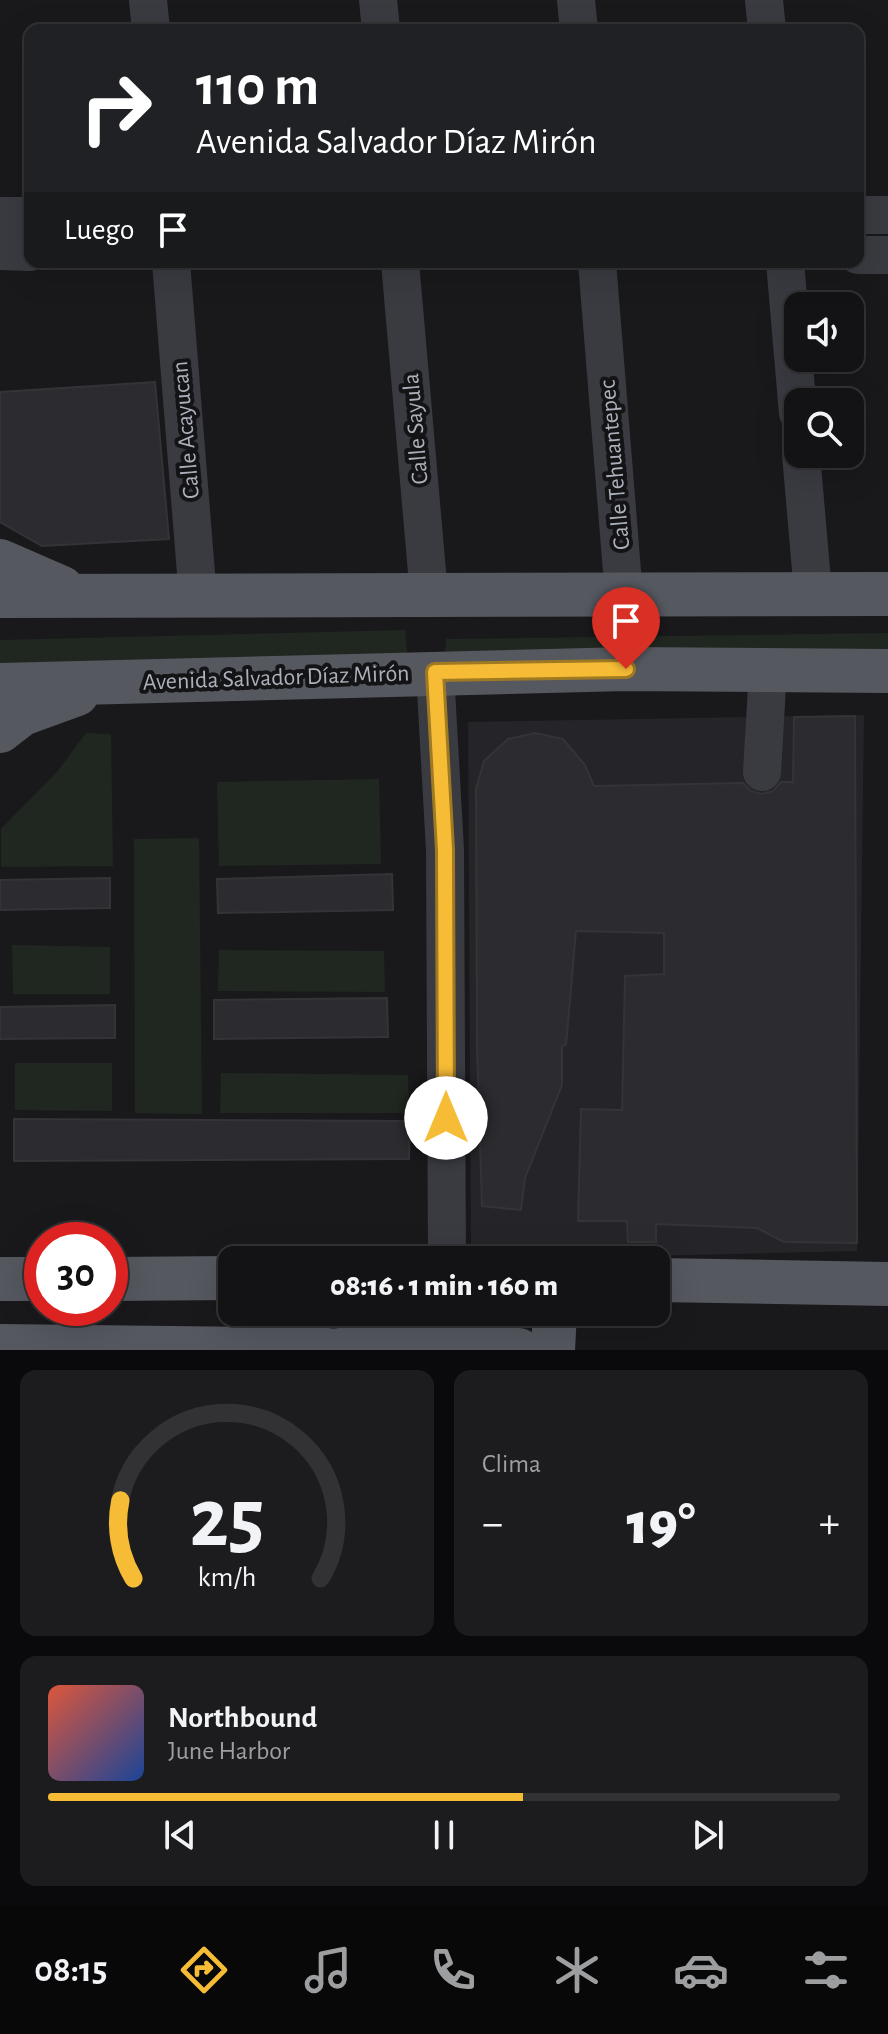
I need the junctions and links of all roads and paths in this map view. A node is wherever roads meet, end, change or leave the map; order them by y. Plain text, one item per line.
1 (148, 0) edge
2 (378, 0) edge
3 (576, 0) edge
4 (764, 0) edge
5 (150, 24) edge
6 (380, 24) edge
7 (578, 24) edge
8 (766, 24) edge
9 (864, 215) edge
10 (888, 215) edge
11 (0, 216) edge
12 (24, 216) edge
13 (0, 251) edge
14 (24, 252) edge
15 (864, 255) edge
16 (888, 255) edge
17 (171, 268) edge
18 (401, 268) edge
19 (597, 268) edge
20 (786, 268) edge
21 (796, 388) edge
22 (802, 468) edge
23 (0, 561) edge
24 (813, 593) junction
25 (75, 594) junction
26 (888, 594) edge
27 (429, 595) junction
28 (0, 596) edge
29 (624, 596) junction
30 (198, 598) junction
31 (626, 669) junction
32 (768, 670) junction
33 (888, 671) edge
34 (435, 672) junction
35 (112, 682) junction
36 (0, 685) edge
37 (0, 731) edge
38 (762, 772) dead end
39 (447, 1246) edge
40 (218, 1278) edge
41 (0, 1279) edge
42 (24, 1279) edge
43 (128, 1279) edge
44 (670, 1280) edge
45 (888, 1284) edge
46 (554, 1326) edge
47 (445, 1330) edge
48 (0, 1346) edge
49 (328, 1350) edge
50 (339, 1350) edge
51 (519, 1350) edge
52 (553, 1350) edge

1 - 5 street
2 - 6 street
3 - 7 street
4 - 8 street
9 - 10 street
11 - 12 street
13 - 14 street
15 - 16 street
17 - 30 street, Calle Acayucan
18 - 27 street, Calle Sayula
19 - 29 street, Calle Tehuantepec
20 - 21 street
22 - 24 street
23 - 25 main road
24 - 26 main road
24 - 29 main road
25 - 28 main road
25 - 30 main road
27 - 29 main road
27 - 30 main road
29 - 31 street, Calle Tehuantepec
31 - 32 main road, Avenida Salvador Díaz Mirón
31 - 34 main road, Avenida Salvador Díaz Mirón
32 - 33 main road, Avenida Salvador Díaz Mirón
32 - 38 street
34 - 35 main road, Avenida Salvador Díaz Mirón
34 - 39 street
35 - 36 main road, Avenida Salvador Díaz Mirón
35 - 37 main road
40 - 43 main road
41 - 42 main road
44 - 45 main road
46 - 52 main road
47 - 50 main road
47 - 51 main road
48 - 49 main road

